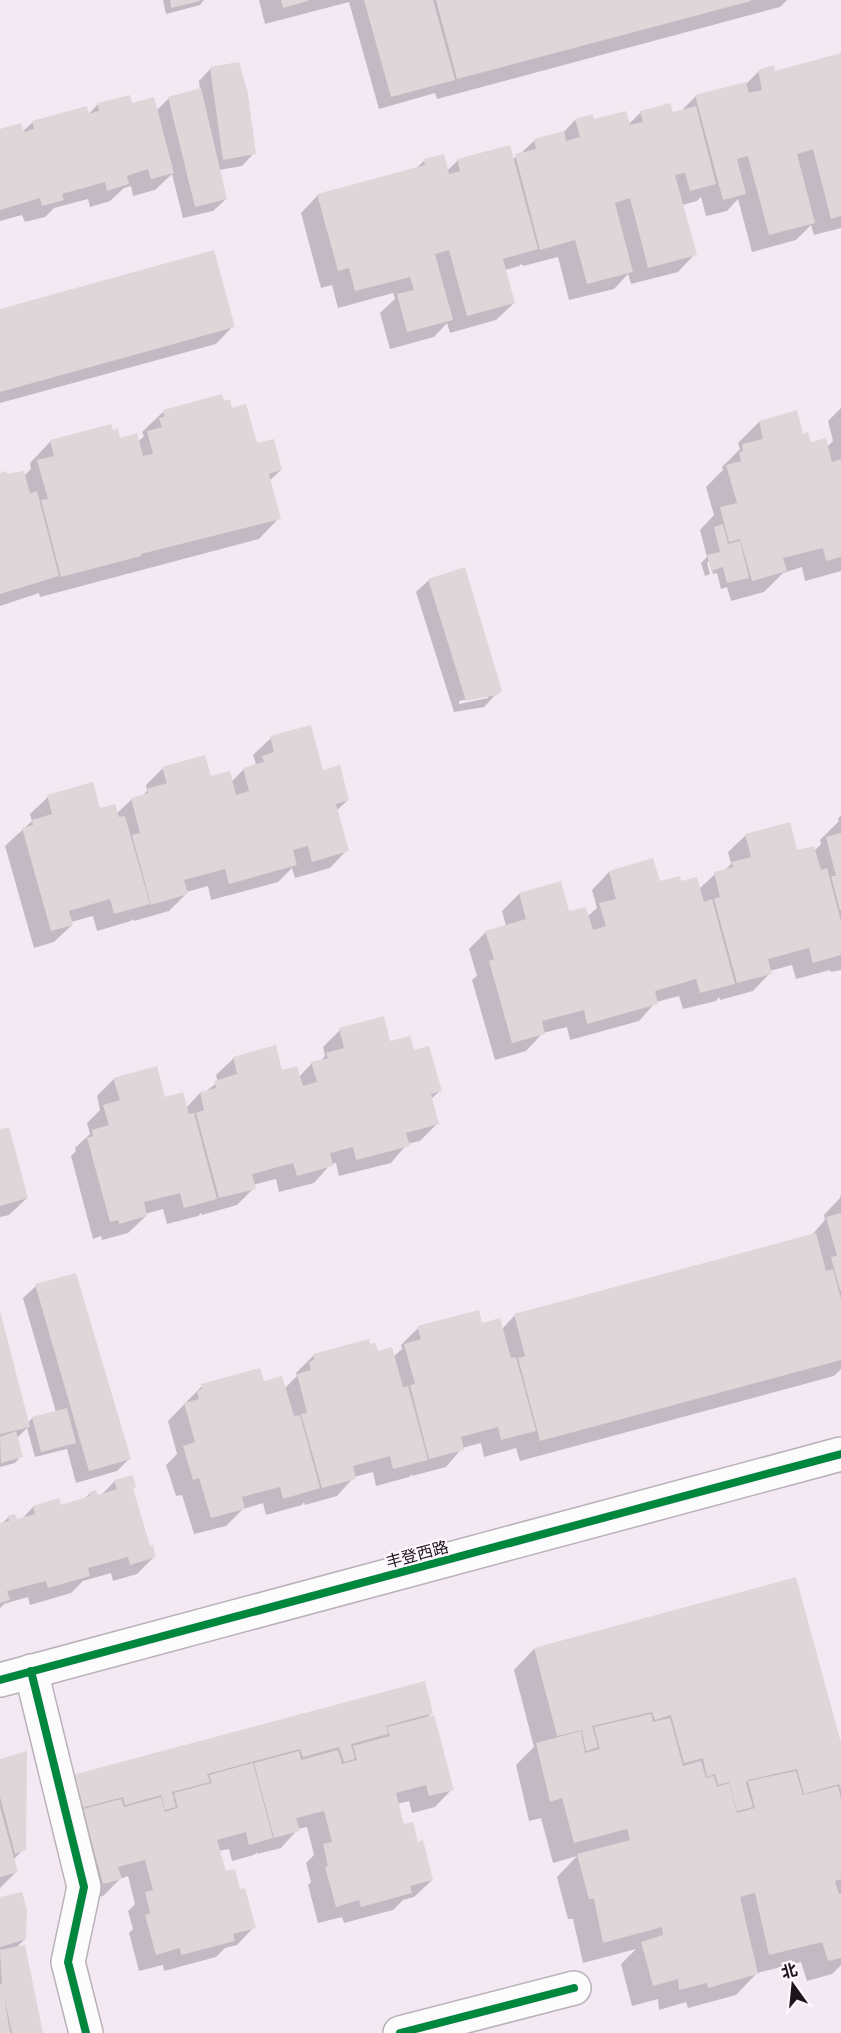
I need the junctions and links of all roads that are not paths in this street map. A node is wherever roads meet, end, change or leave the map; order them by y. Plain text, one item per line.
1 (841, 1454) edge
2 (31, 1671) junction
3 (0, 1680) edge
4 (574, 1988) dead end
5 (86, 2033) edge
6 (400, 2033) edge

1 - 2 street, 丰登西路
2 - 3 street, 丰登西路
2 - 5 street
4 - 6 street

